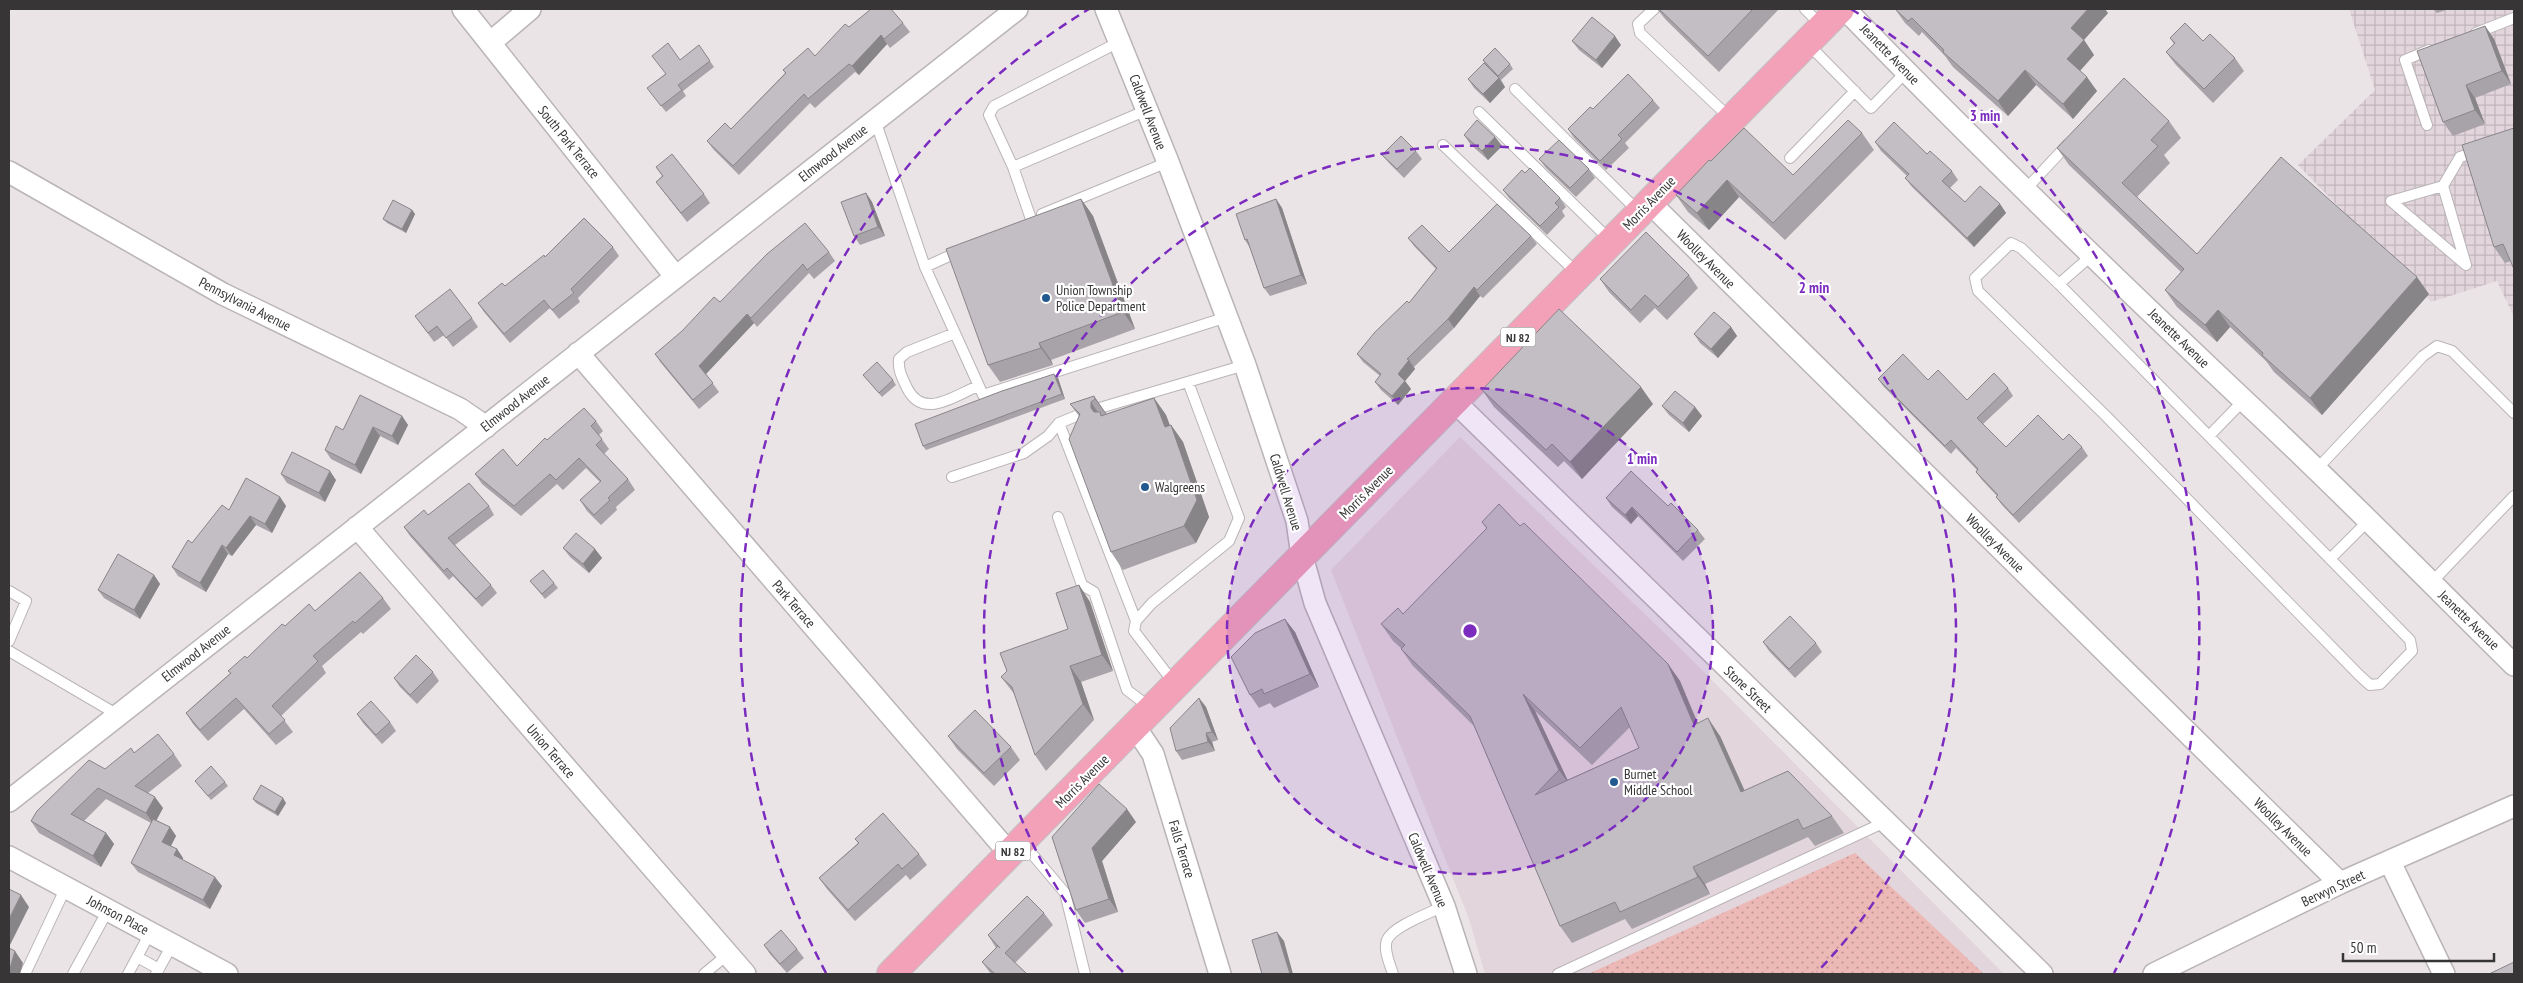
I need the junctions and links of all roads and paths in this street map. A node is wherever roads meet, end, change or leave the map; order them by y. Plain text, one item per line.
1 (463, 9) edge
2 (530, 9) edge
3 (1017, 9) edge
4 (1106, 9) edge
5 (1654, 9) edge
6 (1846, 9) edge
7 (2514, 18) edge
8 (1819, 21) edge
9 (2469, 35) edge
10 (1121, 41) junction
11 (490, 43) junction
12 (2442, 46) edge
13 (1906, 72) junction
14 (1515, 89) dead end
15 (1855, 91) junction
16 (1147, 110) junction
17 (1479, 112) dead end
18 (1731, 119) junction
19 (875, 120) junction
20 (2427, 125) dead end
21 (2077, 135) edge
22 (1443, 146) dead end
23 (2487, 148) edge
24 (1790, 158) dead end
25 (1168, 162) junction
26 (1013, 167) junction
27 (9, 172) edge
28 (2443, 186) junction
29 (2026, 189) junction
30 (1644, 207) junction
31 (1611, 242) junction
32 (970, 247) edge
33 (2092, 255) junction
34 (925, 267) junction
35 (1578, 275) junction
36 (674, 276) junction
37 (2059, 284) junction
38 (1227, 317) junction
39 (955, 333) junction
40 (578, 353) junction
41 (1244, 365) junction
42 (1188, 382) junction
43 (981, 390) junction
44 (1143, 395) junction
45 (2244, 400) junction
46 (1455, 402) junction
47 (1134, 409) edge
48 (2514, 413) edge
49 (1061, 422) junction
50 (486, 427) junction
51 (1076, 432) edge
52 (2209, 436) junction
53 (2316, 470) junction
54 (952, 478) dead end
55 (2514, 496) edge
56 (1058, 517) dead end
57 (2368, 521) junction
58 (357, 527) junction
59 (1302, 556) junction
60 (2330, 559) junction
61 (2431, 583) junction
62 (9, 591) edge
63 (1136, 621) junction
64 (9, 641) edge
65 (9, 651) edge
66 (2514, 665) edge
67 (1176, 685) junction
68 (118, 715) junction
69 (1144, 718) junction
70 (10, 797) edge
71 (2514, 806) edge
72 (1885, 822) junction
73 (1016, 848) junction
74 (9, 856) edge
75 (2390, 862) junction
76 (2340, 883) junction
77 (66, 887) junction
78 (1444, 906) junction
79 (108, 910) junction
80 (150, 933) junction
81 (172, 945) junction
82 (727, 954) junction
83 (137, 957) junction
84 (157, 972) edge
85 (26, 974) edge
86 (73, 974) edge
87 (128, 974) edge
88 (227, 974) edge
89 (704, 974) edge
90 (745, 974) edge
91 (891, 974) edge
92 (1085, 974) edge
93 (1220, 974) edge
94 (1393, 974) edge
95 (1466, 974) edge
96 (1558, 974) edge
97 (2042, 974) edge
98 (2154, 974) edge
99 (2444, 974) edge

1 - 11 street, South Park Terrace
2 - 11 street
3 - 19 street, Elmwood Avenue
4 - 10 street, Caldwell Avenue
5 - 18 lane
6 - 13 street, Jeanette Avenue
7 - 9 lane
8 - 15 lane
8 - 18 main road, Morris Avenue / NJ 82
10 - 16 street, Caldwell Avenue
10 - 26 lane
11 - 36 street, South Park Terrace
12 - 20 lane
13 - 15 lane
13 - 29 street, Jeanette Avenue
14 - 30 lane
15 - 24 lane
16 - 25 street, Caldwell Avenue
16 - 26 lane
17 - 31 lane
18 - 30 main road, Morris Avenue / NJ 82
19 - 34 lane
19 - 36 street, Elmwood Avenue
21 - 29 lane
22 - 35 lane
23 - 28 lane
25 - 26 lane
25 - 38 street, Caldwell Avenue
27 - 50 street, Pennsylvania Avenue
28 - 28 lane
29 - 33 street, Jeanette Avenue
30 - 31 main road, Morris Avenue / NJ 82
30 - 76 street, Woolley Avenue
31 - 35 main road, Morris Avenue / NJ 82
32 - 34 lane
33 - 37 lane
33 - 45 street, Jeanette Avenue
34 - 39 lane
35 - 46 main road, Morris Avenue / NJ 82
36 - 40 street, Elmwood Avenue
37 - 52 lane
37 - 60 lane
38 - 41 street, Caldwell Avenue
38 - 43 lane
39 - 43 lane
39 - 43 lane
40 - 50 street, Elmwood Avenue
40 - 73 street, Park Terrace
41 - 42 lane
41 - 59 street, Caldwell Avenue
42 - 44 lane
42 - 63 lane
44 - 47 lane
44 - 49 lane
45 - 52 lane
45 - 53 street, Jeanette Avenue
46 - 59 main road, Morris Avenue / NJ 82
46 - 72 street, Stone Street
48 - 53 lane
49 - 51 lane
49 - 54 lane
49 - 63 lane
50 - 58 street, Elmwood Avenue
52 - 60 lane
53 - 57 street, Jeanette Avenue
55 - 61 lane
56 - 69 lane
57 - 60 lane
57 - 61 street, Jeanette Avenue
58 - 68 street, Elmwood Avenue
58 - 82 street, Union Terrace
59 - 67 main road, Morris Avenue / NJ 82
59 - 78 street, Caldwell Avenue
61 - 66 street, Jeanette Avenue
62 - 64 lane
63 - 67 lane
65 - 68 lane
67 - 69 main road, Morris Avenue / NJ 82
68 - 70 street, Elmwood Avenue
69 - 73 main road, Morris Avenue / NJ 82
69 - 93 street, Falls Terrace
71 - 75 street, Berwyn Street
72 - 96 lane
72 - 97 street, Stone Street
73 - 91 main road, Morris Avenue / NJ 82
73 - 92 lane
74 - 77 street, Johnson Place
75 - 76 street, Berwyn Street
75 - 99 street
76 - 98 street, Berwyn Street
77 - 79 street, Johnson Place
77 - 85 lane
78 - 94 lane
78 - 95 street, Caldwell Avenue
79 - 80 street, Johnson Place
79 - 86 lane
80 - 81 street, Johnson Place
80 - 83 lane
81 - 84 lane
81 - 88 street, Johnson Place
82 - 89 lane
82 - 90 street, Union Terrace
83 - 84 lane
83 - 87 lane

